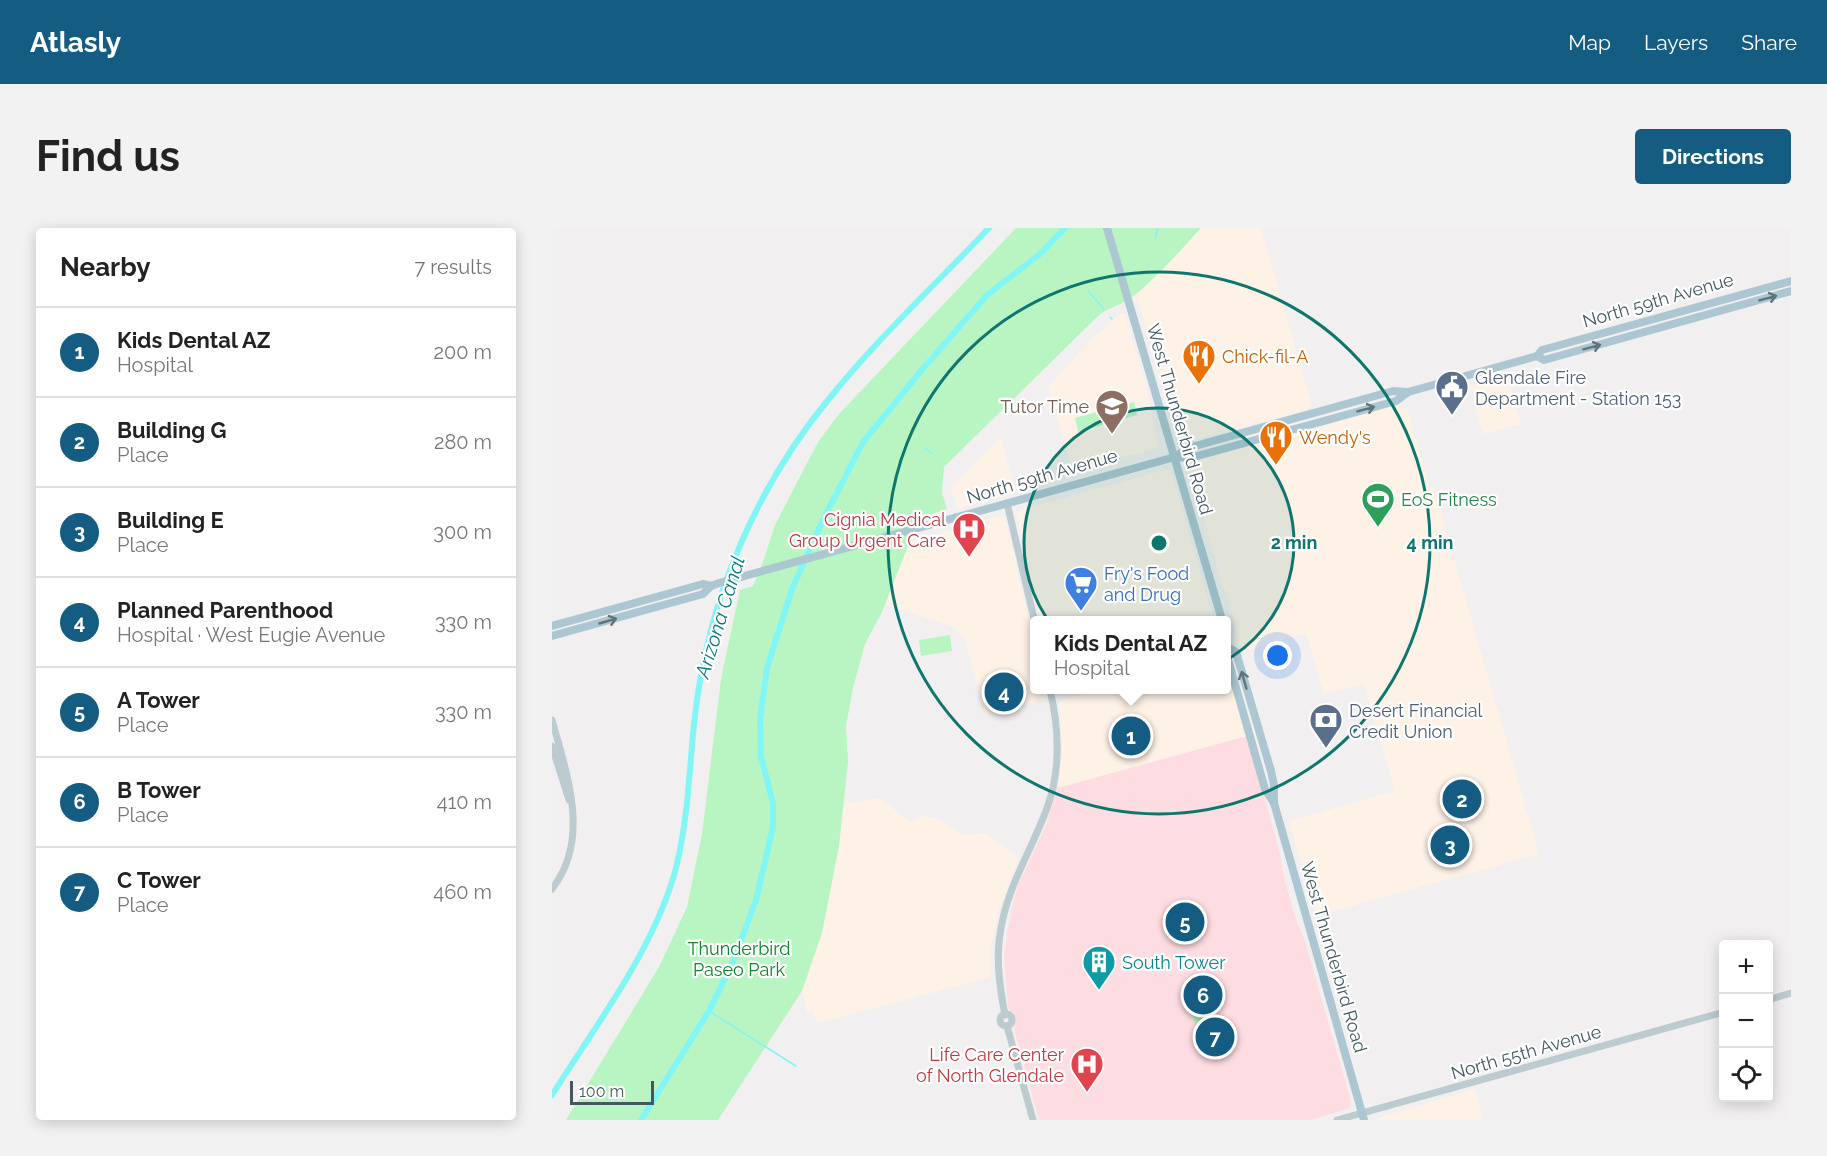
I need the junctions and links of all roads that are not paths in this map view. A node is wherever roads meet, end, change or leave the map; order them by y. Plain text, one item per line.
1 (1107, 228) edge
2 (1791, 285) edge
3 (1408, 392) junction
4 (1269, 426) junction
5 (1247, 442) junction
6 (1175, 457) junction
7 (1007, 503) junction
8 (715, 584) junction
9 (1033, 616) edge
10 (1221, 616) edge
11 (552, 626) edge
12 (552, 636) edge
13 (1231, 650) edge
14 (1231, 661) edge
15 (1051, 694) edge
16 (1244, 715) junction
17 (552, 720) edge
18 (552, 746) edge
19 (1270, 771) junction
20 (1274, 802) junction
21 (571, 805) junction
22 (552, 889) edge
23 (1791, 993) edge
24 (1773, 998) edge
25 (1719, 1013) edge
26 (1363, 1117) edge
27 (1033, 1120) edge
28 (1337, 1120) edge

1 - 6 main road, West Thunderbird Road
2 - 3 main road, North 59th Avenue
3 - 4 main road, North 59th Avenue
5 -> 3 main road, North 59th Avenue
4 - 5 main road
4 - 6 main road, North 59th Avenue
5 - 6 main road, North 59th Avenue
6 - 7 main road, North 59th Avenue
6 - 10 main road, West Thunderbird Road
7 - 8 main road, North 59th Avenue
7 - 9 street
8 - 11 main road, North 59th Avenue
12 -> 8 main road, North 59th Avenue
19 -> 13 main road, West Thunderbird Road
14 - 16 main road, West Thunderbird Road
15 - 27 street
16 - 19 main road
16 - 20 main road, West Thunderbird Road
17 - 21 street
18 - 21 street
19 - 20 main road, West Thunderbird Road
20 - 26 main road, West Thunderbird Road
21 - 22 street
23 - 24 street
25 - 26 street, North 55th Avenue
26 - 28 street, North 55th Avenue

